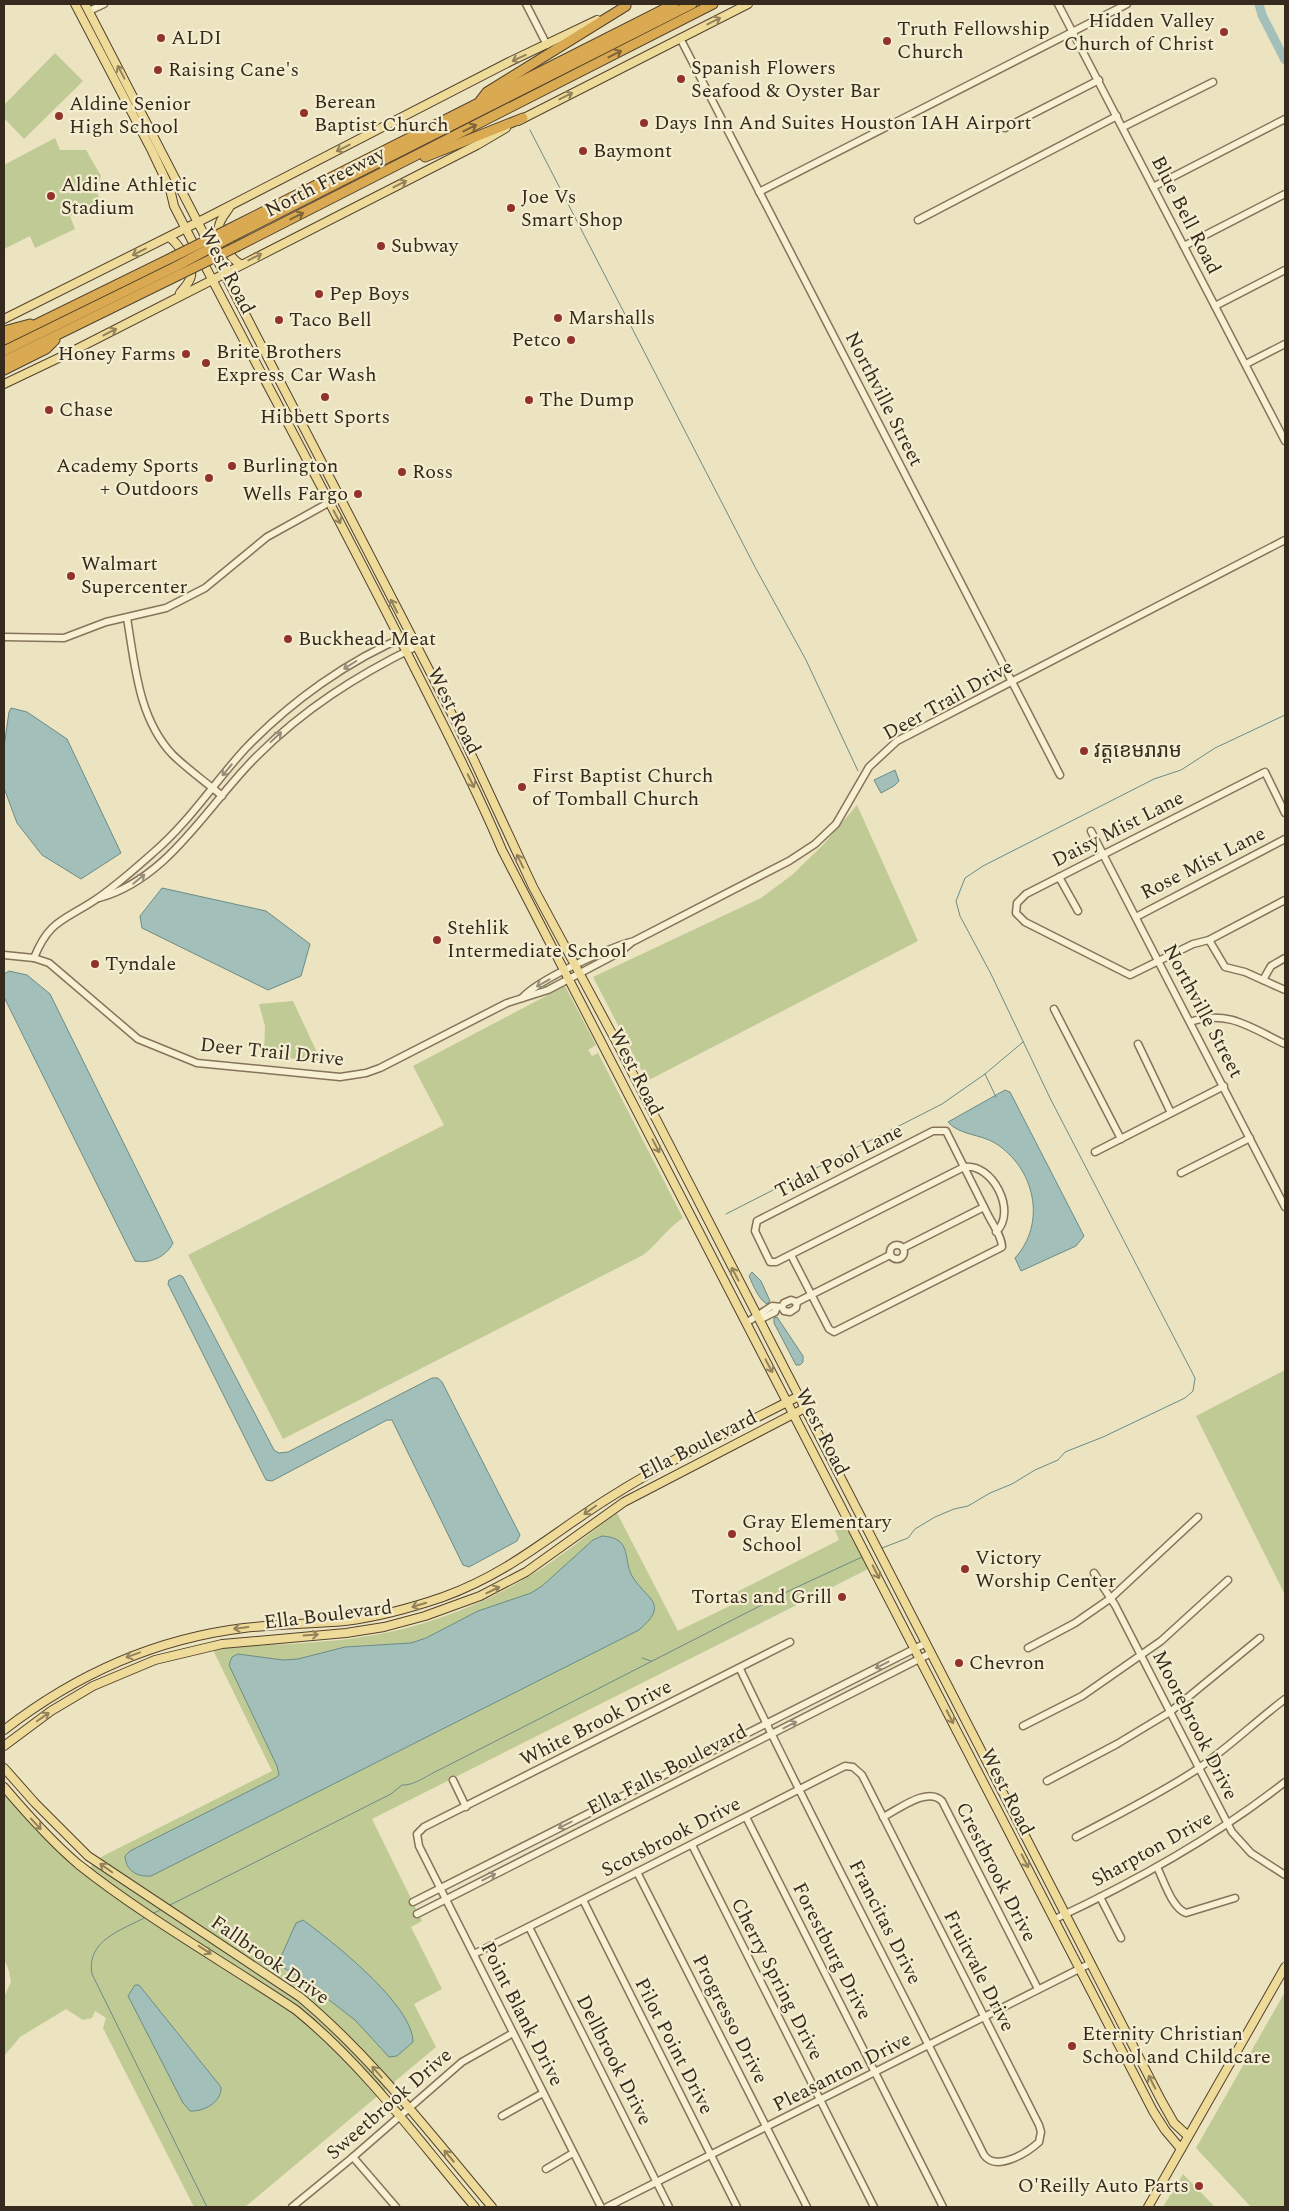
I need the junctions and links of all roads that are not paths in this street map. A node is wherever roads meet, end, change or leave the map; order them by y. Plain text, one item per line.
1 (75, 4) edge
2 (104, 4) edge
3 (526, 4) edge
4 (674, 4) edge
5 (692, 4) edge
6 (713, 4) edge
7 (748, 4) edge
8 (1058, 4) edge
9 (1126, 4) edge
10 (628, 5) edge
11 (87, 7) edge
12 (80, 15) junction
13 (1074, 31) junction
14 (680, 38) junction
15 (547, 45) junction
16 (1099, 80) junction
17 (1213, 82) dead end
18 (478, 104) junction
19 (1117, 116) junction
20 (523, 118) junction
21 (1285, 119) edge
22 (1005, 128) dead end
23 (1123, 128) junction
24 (156, 149) junction
25 (178, 184) junction
26 (1153, 187) junction
27 (170, 189) junction
28 (349, 190) junction
29 (758, 192) junction
30 (1285, 194) edge
31 (230, 206) junction
32 (191, 209) junction
33 (212, 216) junction
34 (918, 220) dead end
35 (198, 222) junction
36 (186, 228) junction
37 (231, 233) junction
38 (169, 237) junction
39 (1184, 246) junction
40 (175, 261) junction
41 (240, 264) junction
42 (1285, 270) edge
43 (223, 273) junction
44 (212, 279) junction
45 (177, 297) junction
46 (1215, 306) junction
47 (4, 319) edge
48 (43, 322) junction
49 (4, 331) edge
50 (62, 333) junction
51 (4, 340) edge
52 (1285, 344) edge
53 (4, 351) edge
54 (4, 361) edge
55 (1246, 364) junction
56 (272, 368) junction
57 (4, 370) edge
58 (263, 374) junction
59 (4, 384) edge
60 (303, 428) junction
61 (294, 433) junction
62 (1285, 441) edge
63 (338, 495) junction
64 (330, 502) junction
65 (1285, 540) edge
66 (126, 618) junction
67 (409, 635) junction
68 (4, 637) edge
69 (400, 639) junction
70 (415, 647) junction
71 (406, 651) junction
72 (1012, 682) junction
73 (458, 726) junction
74 (447, 732) junction
75 (245, 750) junction
76 (255, 758) junction
77 (1060, 775) dead end
78 (212, 788) junction
79 (222, 796) junction
80 (495, 808) junction
81 (486, 811) junction
82 (1285, 813) edge
83 (1090, 832) dead end
84 (1285, 839) edge
85 (1103, 855) junction
86 (1060, 877) junction
87 (534, 887) junction
88 (525, 891) junction
89 (96, 899) junction
90 (1285, 900) edge
91 (1078, 911) dead end
92 (1136, 917) junction
93 (1209, 940) junction
94 (634, 941) junction
95 (4, 955) edge
96 (34, 958) junction
97 (1285, 958) edge
98 (1159, 962) junction
99 (575, 966) junction
100 (581, 973) junction
101 (568, 974) junction
102 (1263, 980) junction
103 (1285, 990) edge
104 (1054, 1009) dead end
105 (1190, 1022) junction
106 (616, 1040) junction
107 (1138, 1044) dead end
108 (1285, 1044) edge
109 (605, 1046) junction
110 (1224, 1086) junction
111 (1172, 1113) junction
112 (1250, 1138) junction
113 (1120, 1139) junction
114 (1095, 1152) dead end
115 (964, 1167) junction
116 (1181, 1173) dead end
117 (687, 1180) junction
118 (676, 1185) junction
119 (1285, 1207) edge
120 (984, 1208) junction
121 (996, 1232) junction
122 (720, 1245) junction
123 (904, 1248) junction
124 (711, 1251) junction
125 (791, 1255) junction
126 (890, 1255) junction
127 (812, 1295) junction
128 (758, 1316) junction
129 (746, 1323) junction
130 (799, 1396) junction
131 (788, 1402) junction
132 (805, 1408) junction
133 (794, 1414) junction
134 (693, 1451) junction
135 (699, 1462) junction
136 (615, 1494) junction
137 (622, 1504) junction
138 (1198, 1517) dead end
139 (1094, 1573) dead end
140 (1228, 1580) dead end
141 (443, 1596) junction
142 (1111, 1598) junction
143 (448, 1608) junction
144 (220, 1631) junction
145 (1260, 1638) dead end
146 (790, 1642) dead end
147 (926, 1643) junction
148 (222, 1644) junction
149 (915, 1648) junction
150 (1028, 1648) dead end
151 (931, 1653) junction
152 (1140, 1654) junction
153 (920, 1659) junction
154 (114, 1662) junction
155 (740, 1668) junction
156 (120, 1674) junction
157 (1285, 1699) edge
158 (1170, 1712) junction
159 (766, 1723) junction
160 (1023, 1726) dead end
161 (4, 1730) edge
162 (772, 1734) junction
163 (976, 1740) junction
164 (4, 1746) edge
165 (965, 1746) junction
166 (4, 1768) edge
167 (1198, 1768) junction
168 (453, 1780) dead end
169 (1047, 1781) dead end
170 (1285, 1782) edge
171 (646, 1784) junction
172 (4, 1787) edge
173 (800, 1789) junction
174 (871, 1794) joint
175 (652, 1796) junction
176 (466, 1807) junction
177 (1015, 1814) junction
178 (746, 1817) junction
179 (883, 1817) junction
180 (1003, 1820) junction
181 (1228, 1825) junction
182 (550, 1833) junction
183 (417, 1834) joint
184 (1076, 1837) dead end
185 (555, 1844) junction
186 (692, 1845) junction
187 (78, 1846) junction
188 (69, 1856) junction
189 (1157, 1867) junction
190 (637, 1872) junction
191 (1285, 1876) edge
192 (440, 1888) junction
193 (1100, 1896) junction
194 (1235, 1898) dead end
195 (446, 1899) junction
196 (582, 1900) junction
197 (154, 1901) junction
198 (413, 1902) dead end
199 (145, 1911) junction
200 (417, 1914) dead end
201 (1066, 1914) junction
202 (1055, 1919) junction
203 (529, 1927) junction
204 (1121, 1938) dead end
205 (474, 1954) junction
206 (1091, 1963) junction
207 (1285, 1967) edge
208 (1080, 1968) junction
209 (1038, 1989) junction
210 (984, 2017) junction
211 (326, 2019) junction
212 (319, 2028) junction
213 (513, 2033) junction
214 (1127, 2034) junction
215 (1116, 2039) junction
216 (929, 2046) junction
217 (875, 2073) junction
218 (544, 2093) junction
219 (1146, 2097) junction
220 (820, 2100) junction
221 (1162, 2102) junction
222 (409, 2109) junction
223 (502, 2116) dead end
224 (400, 2117) junction
225 (767, 2128) junction
226 (1188, 2136) junction
227 (1181, 2149) junction
228 (573, 2152) junction
229 (1018, 2154) joint
230 (711, 2156) junction
231 (353, 2157) junction
232 (546, 2169) dead end
233 (464, 2174) junction
234 (454, 2182) junction
235 (657, 2182) junction
236 (292, 2207) edge
237 (396, 2207) edge
238 (475, 2207) edge
239 (492, 2207) edge
240 (601, 2207) edge
241 (607, 2207) edge
242 (670, 2207) edge
243 (737, 2207) edge
244 (807, 2207) edge
245 (874, 2207) edge
246 (943, 2207) edge
247 (1148, 2207) edge

1 - 12 main road, West Road
2 - 11 street
3 - 15 street
4 - 18 highway, North Freeway
5 - 37 highway, North Freeway
28 -> 6 highway, North Freeway
14 -> 7 main road
8 - 13 street, Blue Bell Road
9 - 13 street
10 - 15 main road
10 - 18 highway
11 - 12 main road
24 -> 11 main road, West Road
12 - 24 main road, West Road
13 - 16 street, Blue Bell Road
13 - 29 street
20 -> 14 main road
14 - 29 street, Northville Street
15 -> 31 main road
16 - 19 street, Blue Bell Road
16 - 22 street
17 - 23 street
18 - 37 highway, North Freeway
19 - 23 street, Blue Bell Road
19 - 34 street
20 - 28 highway
41 -> 20 main road
21 - 26 street
23 - 26 street, Blue Bell Road
24 - 25 main road, West Road
24 - 27 main road, West Road
25 - 27 main road
25 - 32 main road, West Road
26 - 39 street, Blue Bell Road
27 - 36 main road, West Road
50 -> 28 highway, North Freeway, bridge
29 - 72 street, Northville Street
30 - 39 street
31 - 33 main road
31 - 41 main road
32 - 33 main road
32 - 35 main road, West Road
33 - 35 main road
35 - 36 main road
35 - 43 main road, West Road
36 - 38 main road
36 - 44 main road, West Road
37 - 40 highway, North Freeway, bridge
38 - 45 main road
38 -> 47 main road
39 - 46 street, Blue Bell Road
40 - 48 highway, North Freeway
40 - 53 highway, North Freeway
41 - 43 main road
42 - 46 street
43 - 44 main road
43 - 56 main road, West Road
44 - 45 main road
44 - 58 main road, West Road
59 -> 45 main road
46 - 55 street, Blue Bell Road
48 - 49 highway
48 - 51 highway, North Freeway
50 - 54 highway, North Freeway
50 - 57 highway
52 - 55 street
55 - 62 street, Blue Bell Road
56 - 58 main road
56 - 60 main road, West Road
58 - 61 main road, West Road
60 - 61 main road
60 - 63 main road, West Road
61 - 64 main road, West Road
63 - 64 street
67 -> 63 main road, West Road
64 - 66 street
64 -> 69 main road, West Road
65 - 72 street, Deer Trail Drive
66 - 68 street
66 - 78 street
67 - 69 street
67 - 70 main road, West Road
69 - 71 main road, West Road
69 -> 75 street
70 - 71 street
70 - 73 main road, West Road
71 - 74 main road, West Road
76 -> 71 street
72 - 77 street, Northville Street
72 - 94 street, Deer Trail Drive
73 - 74 main road
73 - 80 main road, West Road
74 -> 81 main road, West Road
75 - 76 street
75 -> 78 street
76 - 79 street
78 - 79 street
78 - 89 street
89 -> 79 street
80 - 81 main road
87 -> 80 main road, West Road
81 - 88 main road, West Road
82 - 85 street, Daisy Mist Lane
83 - 85 street, Northville Street
84 - 92 street, Rose Mist Lane
85 - 86 street, Daisy Mist Lane
85 - 92 street, Northville Street
86 - 91 street
86 - 98 street, Daisy Mist Lane
87 - 88 main road
87 - 99 main road, West Road
88 - 101 main road, West Road
89 - 96 street
90 - 93 street
92 - 98 street, Northville Street
93 - 98 street
93 - 102 street
94 - 99 street, Deer Trail Drive
94 - 100 street, Deer Trail Drive
95 - 96 street, Deer Trail Drive
96 - 101 street, Deer Trail Drive
97 - 102 street
98 - 105 street, Northville Street
99 - 100 main road, West Road
99 - 101 street, Deer Trail Drive
100 - 101 street, Deer Trail Drive
100 - 106 main road, West Road
101 - 109 main road, West Road
102 - 103 street
104 - 113 street
105 - 108 street
105 - 110 street, Northville Street
106 - 109 main road
106 - 117 main road, West Road
107 - 111 street
109 -> 118 main road, West Road
110 - 111 street
110 - 112 street, Northville Street
111 - 113 street
112 - 116 street
112 - 119 street, Northville Street
113 - 114 street
115 - 120 street
115 - 121 street
115 - 125 street
115 - 125 street, Tidal Pool Lane
117 - 118 main road
117 - 122 main road, West Road
118 - 124 main road, West Road
120 - 121 street
120 - 123 street
121 - 127 street
122 - 124 main road
128 -> 122 main road, West Road
123 - 126 street
123 - 126 street
124 - 129 main road, West Road
125 - 127 street
126 - 127 street
127 - 128 street
128 - 129 street
128 - 130 main road, West Road
129 -> 131 main road, West Road
130 - 131 main road, Ella Boulevard
130 - 132 main road, West Road
131 - 133 main road, West Road
131 - 134 main road, Ella Boulevard
132 - 133 main road, Ella Boulevard
132 - 147 main road, West Road
133 - 135 main road, Ella Boulevard
133 -> 149 main road, West Road
134 - 135 main road
134 - 136 main road, Ella Boulevard
135 - 137 main road, Ella Boulevard
136 - 137 main road
136 -> 141 main road, Ella Boulevard
143 -> 137 main road, Ella Boulevard
138 - 142 street
139 - 142 street, Moorebrook Drive
140 - 152 street
141 - 143 main road
141 -> 144 main road, Ella Boulevard
142 - 150 street
142 - 152 street, Moorebrook Drive
148 -> 143 main road, Ella Boulevard
144 - 148 main road
144 -> 154 main road, Ella Boulevard
145 - 158 street
146 - 155 street, White Brook Drive
147 - 149 street, Ella Falls Boulevard
147 - 151 main road, West Road
148 - 156 main road, Ella Boulevard
149 - 153 main road, West Road
149 -> 159 street, Ella Falls Boulevard
151 - 153 street, Ella Falls Boulevard
151 - 163 main road, West Road
152 - 158 street, Moorebrook Drive
152 - 160 street
162 -> 153 street, Ella Falls Boulevard
153 -> 165 main road, West Road
154 - 156 main road
154 - 161 main road, Ella Boulevard
155 - 159 street, Francitas Drive
155 - 176 street, White Brook Drive
164 -> 156 main road, Ella Boulevard
157 - 167 street
158 - 167 street, Moorebrook Drive
158 - 169 street
159 - 162 street, Francitas Drive
159 - 171 street, Ella Falls Boulevard
162 - 173 street, Francitas Drive
162 - 175 street, Ella Falls Boulevard
163 - 165 main road
163 - 177 main road, West Road
165 - 180 main road, West Road
166 - 187 main road, Fallbrook Drive
167 - 181 street, Moorebrook Drive
167 - 184 street
168 - 176 street
170 - 181 street, Sharpton Drive
171 - 175 street
171 -> 182 street, Ella Falls Boulevard
172 -> 188 main road, Fallbrook Drive
173 - 174 street, Scotsbrook Drive
173 - 178 street, Scotsbrook Drive
173 - 216 street, Francitas Drive
174 - 179 street, Fruitvale Drive
175 - 185 street, Ella Falls Boulevard
176 - 183 street, White Brook Drive
177 - 180 main road
177 - 201 main road, West Road
178 - 186 street, Scotsbrook Drive
178 - 217 street, Forestburg Drive
179 - 209 street, Crestbrook Drive
179 - 210 street, Fruitvale Drive
180 -> 202 main road, West Road
181 - 189 street, Sharpton Drive
181 - 191 street, Moorebrook Drive
182 - 185 street
182 - 192 street, Ella Falls Boulevard
183 - 192 street, Point Blank Drive
195 -> 185 street, Ella Falls Boulevard
186 - 190 street, Scotsbrook Drive
186 - 220 street, Cherry Spring Drive
187 - 188 main road
197 -> 187 main road, Fallbrook Drive
188 - 199 main road, Fallbrook Drive
189 - 193 street, Sharpton Drive
189 - 194 street
190 - 196 street, Scotsbrook Drive
190 - 225 street, Progresso Drive
192 - 195 street, Point Blank Drive
192 - 198 street, Ella Falls Boulevard
193 - 201 street, Sharpton Drive
193 - 204 street
195 - 200 street, Ella Falls Boulevard
195 - 205 street, Point Blank Drive
196 - 203 street, Scotsbrook Drive
196 - 230 street, Pilot Point Drive
197 - 199 main road
197 - 211 main road, Fallbrook Drive
199 -> 212 main road, Fallbrook Drive
201 - 202 street, Sharpton Drive
201 - 206 main road, West Road
202 - 208 main road, West Road
203 - 205 street, Scotsbrook Drive
203 - 235 street, Dellbrook Drive
205 - 213 street, Point Blank Drive
206 - 208 street, Pleasanton Drive
206 - 214 main road, West Road
207 - 226 main road
208 - 209 street, Pleasanton Drive
208 - 215 main road, West Road
209 - 210 street, Pleasanton Drive
210 - 216 street, Pleasanton Drive
210 - 229 street, Fruitvale Drive
211 - 212 main road
222 -> 211 main road, Fallbrook Drive
212 - 224 main road, Fallbrook Drive
213 - 218 street, Point Blank Drive
213 - 222 street, Sweetbrook Drive
214 - 215 main road
221 -> 214 main road, West Road
215 - 219 main road, West Road
216 - 217 street, Pleasanton Drive
216 - 229 street, Francitas Drive
217 - 220 street, Pleasanton Drive
217 - 246 street, Forestburg Drive
218 - 223 street
218 - 228 street, Point Blank Drive
219 - 221 main road
219 - 227 main road, West Road
220 - 225 street, Pleasanton Drive
220 - 245 street, Cherry Spring Drive
221 - 226 main road, West Road
222 - 224 street, Sweetbrook Drive
233 -> 222 main road, Fallbrook Drive
224 - 231 street, Sweetbrook Drive
224 - 234 main road, Fallbrook Drive
225 - 230 street, Pleasanton Drive
225 - 244 street, Progresso Drive
226 - 227 main road
227 - 247 main road
228 - 232 street
228 - 240 street, Point Blank Drive
230 - 235 street, Pleasanton Drive
230 - 243 street, Pilot Point Drive
231 - 236 street, Sweetbrook Drive
231 - 237 street
233 - 234 main road
233 - 239 main road, Fallbrook Drive
234 - 238 main road, Fallbrook Drive
235 - 241 street, Pleasanton Drive
235 - 242 street, Dellbrook Drive

